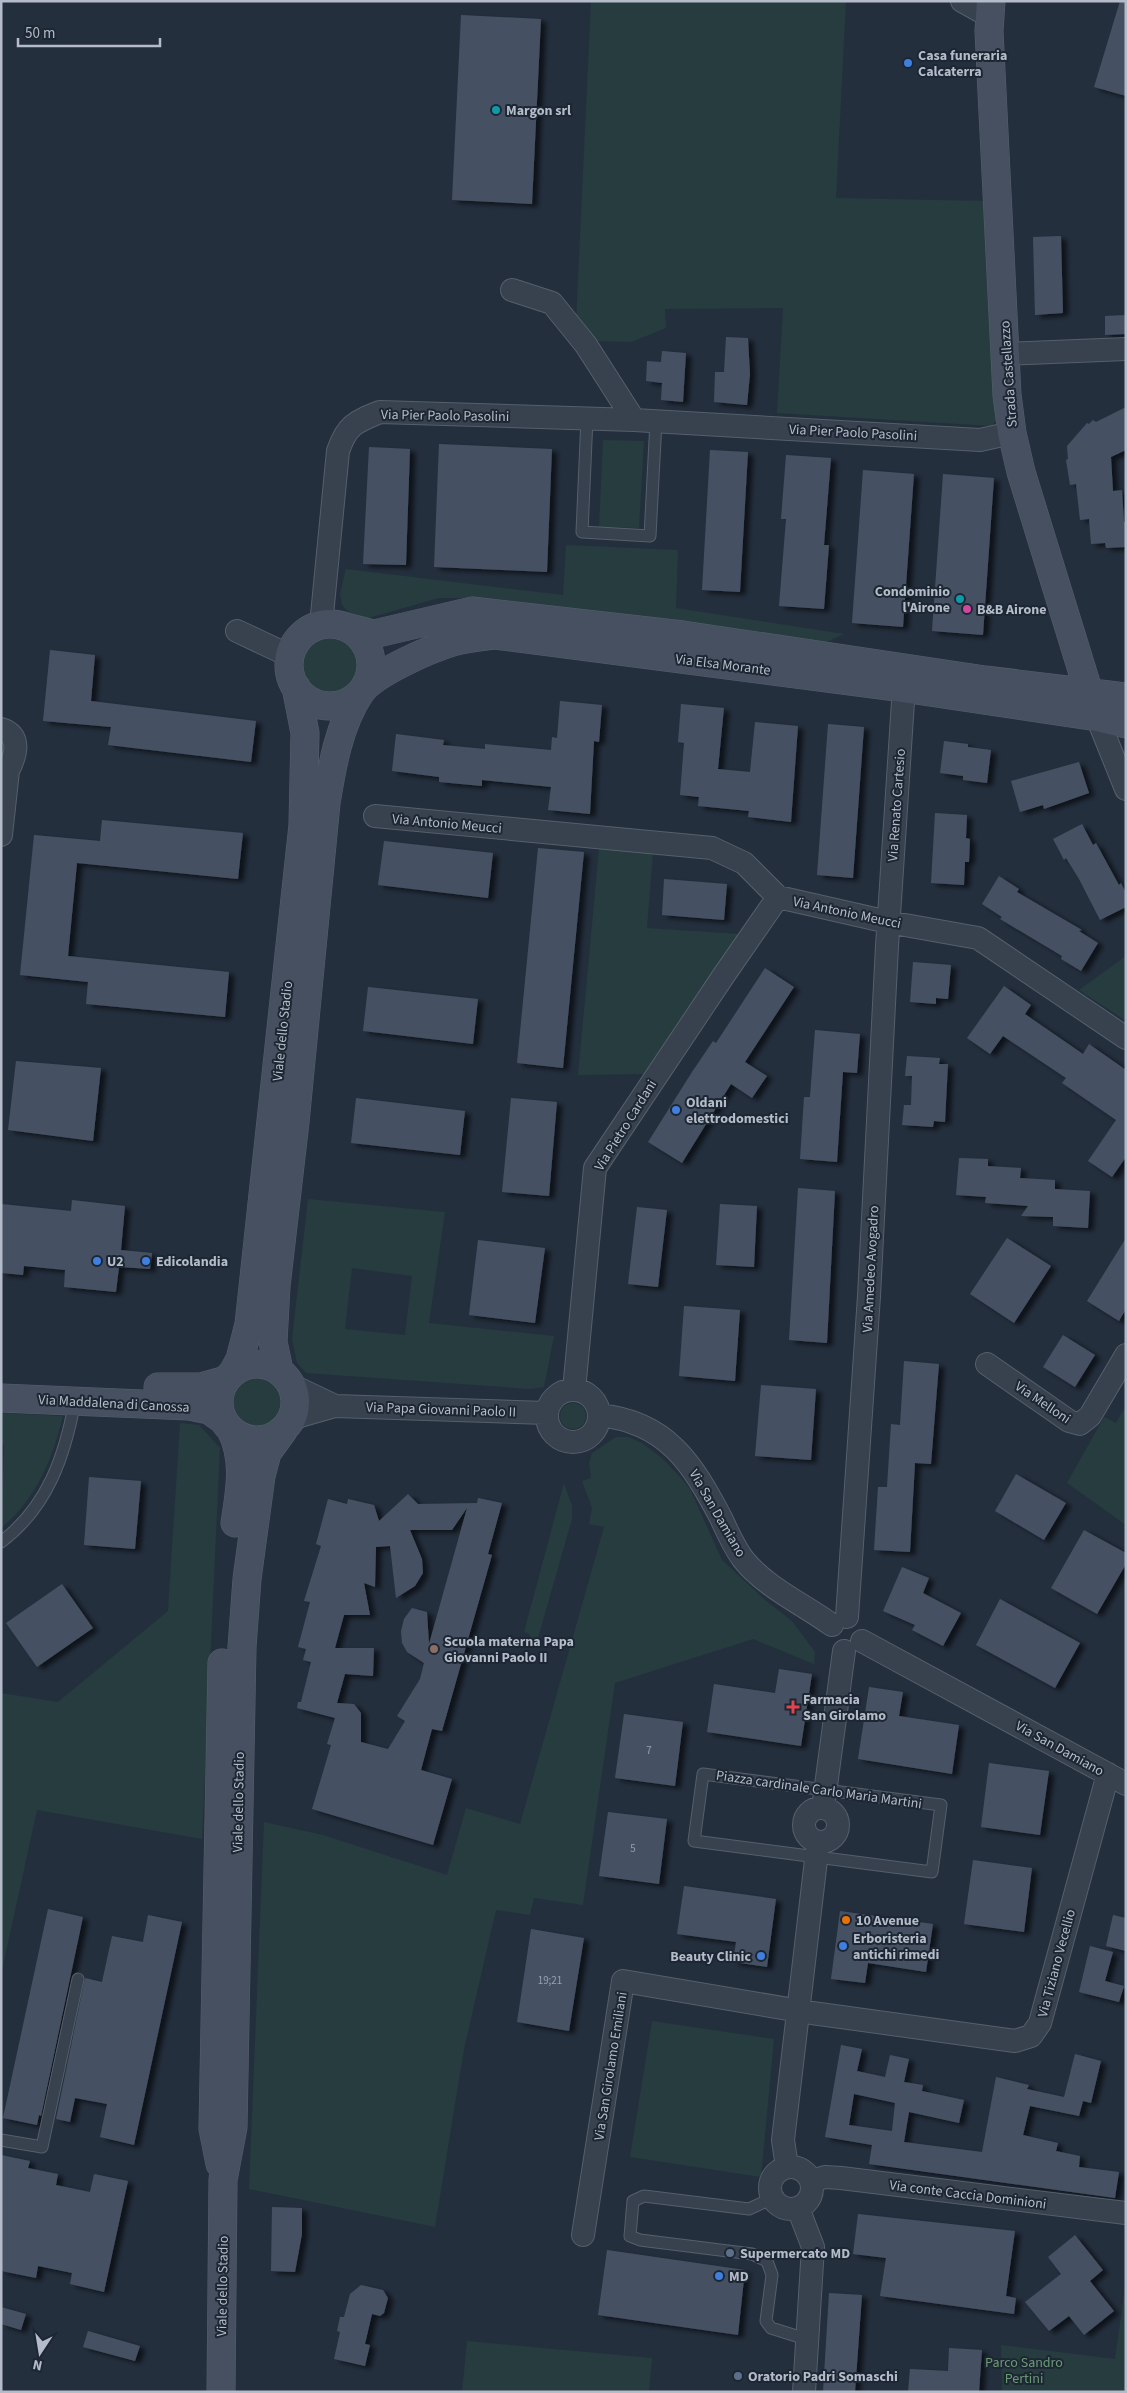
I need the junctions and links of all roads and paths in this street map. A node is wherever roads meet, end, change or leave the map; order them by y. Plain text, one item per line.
1 (962, 1) edge
2 (990, 9) edge
3 (512, 290) dead end
4 (1126, 350) edge
5 (1005, 354) junction
6 (587, 418) junction
7 (645, 421) junction
8 (1012, 433) junction
9 (328, 618) junction
10 (237, 631) dead end
11 (685, 647) junction
12 (290, 656) junction
13 (905, 678) junction
14 (296, 687) junction
15 (361, 692) junction
16 (1126, 697) edge
17 (1093, 705) junction
18 (1126, 724) edge
19 (1, 729) edge
20 (5, 770) edge
21 (1126, 789) edge
22 (375, 816) dead end
23 (1, 835) edge
24 (778, 897) junction
25 (888, 922) junction
26 (1126, 1038) edge
27 (1126, 1355) edge
28 (987, 1364) dead end
29 (229, 1376) junction
30 (286, 1378) junction
31 (1, 1382) edge
32 (50, 1383) junction
33 (574, 1390) junction
34 (1, 1397) edge
35 (74, 1400) junction
36 (335, 1406) junction
37 (546, 1413) junction
38 (600, 1415) junction
39 (227, 1425) junction
40 (287, 1426) junction
41 (1, 1542) edge
42 (839, 1621) junction
43 (853, 1646) junction
44 (1117, 1779) edge
45 (824, 1799) junction
46 (817, 1850) junction
47 (78, 1980) dead end
48 (797, 2009) junction
49 (1, 2140) edge
50 (787, 2167) junction
51 (223, 2180) junction
52 (811, 2181) junction
53 (773, 2198) junction
54 (798, 2208) junction
55 (1126, 2213) edge
56 (583, 2235) dead end
57 (809, 2340) junction
58 (221, 2392) edge
59 (804, 2392) edge

1 - 2 street
2 - 5 street, Strada Castellazzo
3 - 7 street
4 - 5 street
5 - 8 street, Strada Castellazzo
6 - 7 street, Via Pier Paolo Pasolini
6 - 7 lane
6 - 9 street, Via Pier Paolo Pasolini
7 - 8 street, Via Pier Paolo Pasolini
8 - 17 street, Strada Castellazzo
9 - 11 street, Via Elsa Morante
9 - 12 street
9 - 15 street
10 - 12 street
11 - 13 street, Via Elsa Morante
11 - 15 street, Via Elsa Morante
12 - 14 street
13 - 17 street, Via Elsa Morante
13 - 25 street, Via Renato Cartesio
14 - 15 street
14 - 29 street, Viale dello Stadio
15 - 30 street, Viale dello Stadio
16 - 17 street
17 - 18 street
17 - 21 street, Strada Castellazzo
19 - 20 street
20 - 23 street
22 - 24 street, Via Antonio Meucci
24 - 25 street, Via Antonio Meucci
24 - 33 street, Via Pietro Cardani
25 - 26 street, Via Antonio Meucci
25 - 42 street, Via Amedeo Avogadro
27 - 28 street, Via Melloni
29 - 30 street
29 - 32 street, Via Maddalena di Canossa
29 - 39 street, Viale dello Stadio
30 - 36 street, Via Papa Giovanni Paolo II
30 - 40 street, Viale dello Stadio
31 - 32 street, Via Maddalena di Canossa
32 - 34 street
32 - 35 street
33 - 37 street
33 - 38 street
34 - 35 street, Via Maddalena di Canossa
35 - 39 street, Via Maddalena di Canossa
35 - 41 lane
36 - 37 street, Via Papa Giovanni Paolo II
36 - 40 street, Via Papa Giovanni Paolo II
37 - 38 street
38 - 42 street, Via San Damiano
39 - 40 street
39 - 51 street, Viale dello Stadio
40 - 51 street, Viale dello Stadio
42 - 43 street, Via San Damiano
42 - 43 street, Via San Damiano
43 - 44 street, Via San Damiano
43 - 45 street
44 - 48 street, Via Tiziano Vecellio
45 - 46 street
45 - 46 lane, Piazza cardinale Carlo Maria Martini
45 - 46 lane, Piazza cardinale Carlo Maria Martini
46 - 48 street
47 - 49 lane
48 - 50 street
48 - 56 street, Via San Girolamo Emiliani
50 - 52 street
50 - 53 street
51 - 58 street, Viale dello Stadio
52 - 54 street
52 - 55 street, Via conte Caccia Dominioni
53 - 54 street
53 - 57 lane
54 - 57 street
57 - 59 street

